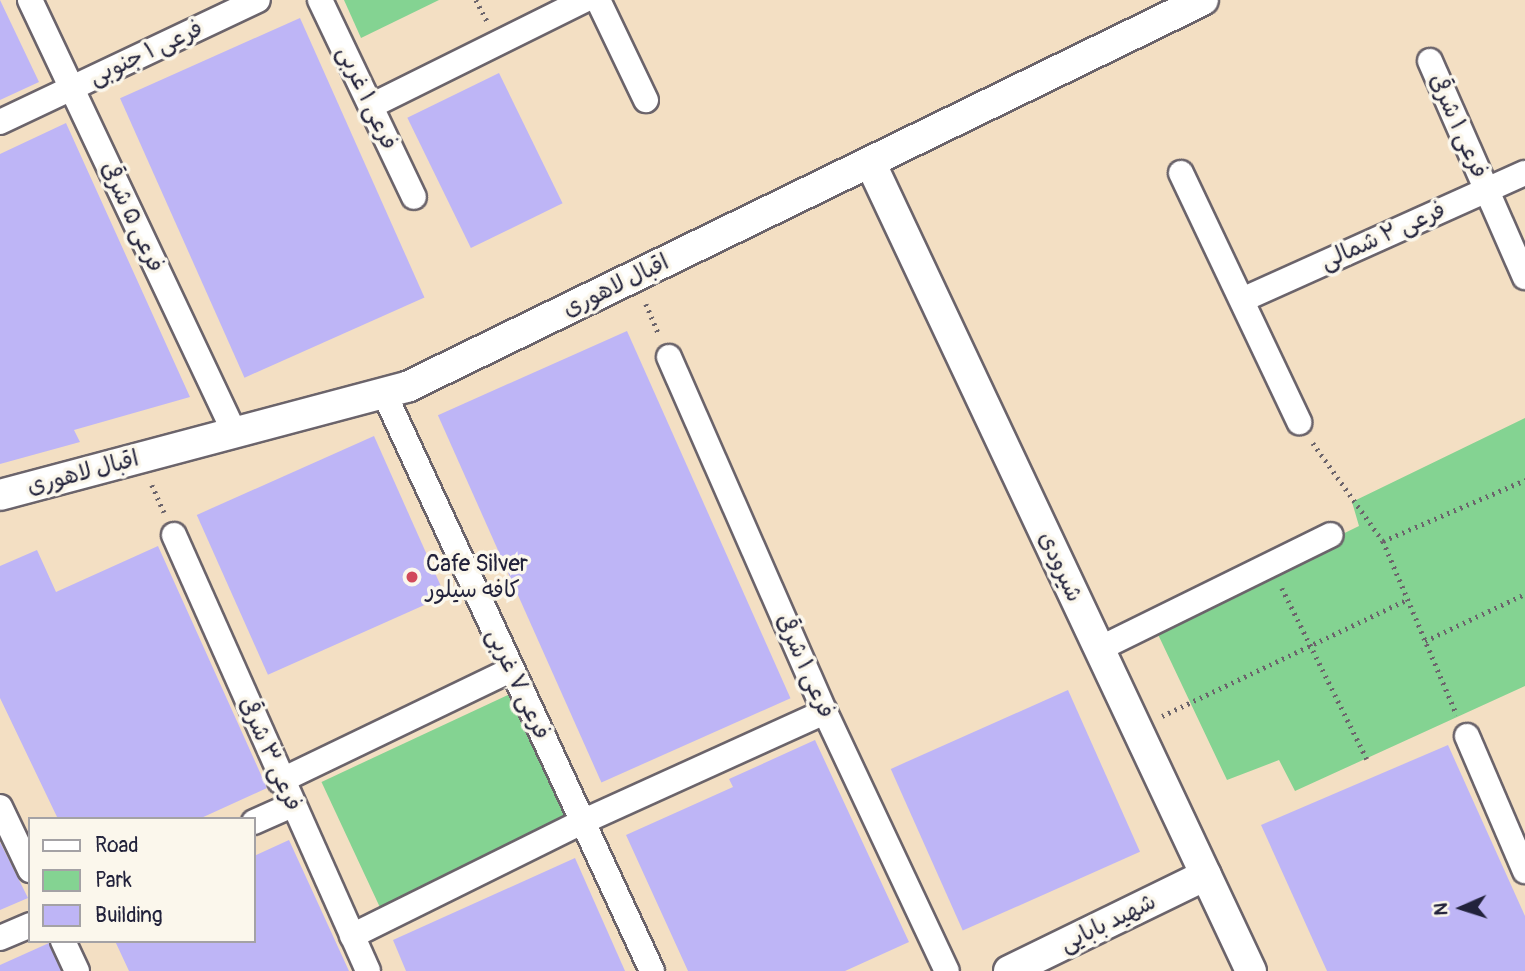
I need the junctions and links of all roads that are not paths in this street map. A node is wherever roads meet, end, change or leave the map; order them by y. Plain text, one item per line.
1 (30, 0) edge
2 (258, 0) edge
3 (320, 0) edge
4 (585, 0) edge
5 (598, 0) edge
6 (1190, 3) edge
7 (1430, 61) dead end
8 (71, 88) junction
9 (646, 100) dead end
10 (370, 106) junction
11 (0, 122) edge
12 (870, 162) junction
13 (1181, 173) dead end
14 (1525, 173) edge
15 (1486, 190) junction
16 (414, 197) dead end
17 (1525, 277) edge
18 (1242, 300) junction
19 (669, 357) road end
20 (384, 393) junction
21 (1299, 422) road end
22 (235, 433) junction
23 (0, 495) edge
24 (174, 535) road end
25 (1331, 535) dead end
26 (1099, 649) junction
27 (511, 670) junction
28 (825, 712) junction
29 (1467, 736) road end
30 (280, 781) junction
31 (292, 805) junction
32 (0, 807) edge
33 (256, 821) edge
34 (582, 822) junction
35 (28, 866) edge
36 (1525, 871) edge
37 (1206, 876) junction
38 (28, 926) edge
39 (352, 936) junction
40 (0, 938) edge
41 (64, 943) edge
42 (1052, 962) edge
43 (77, 971) edge
44 (369, 971) edge
45 (652, 971) edge
46 (947, 971) edge
47 (1009, 971) edge
48 (1251, 971) edge

1 - 8 street, فرعی ۵ شرقی
2 - 8 street, فرعی ۱ جنوبی
3 - 10 street, فرعی ۱ غربی
4 - 10 street
5 - 9 street
6 - 12 street, اقبال لاهوری
7 - 15 street, فرعی ۱ شرقی
8 - 11 street, فرعی ۱ جنوبی
8 - 22 street, فرعی ۵ شرقی
10 - 16 street, فرعی ۱ غربی
12 - 20 street, اقبال لاهوری
12 - 26 street, شیرودی
13 - 18 street
14 - 15 street, فرعی ۲ شمالی
15 - 17 street
15 - 18 street, فرعی ۲ شمالی
18 - 21 street
19 - 28 street, فرعی ۱ شرقی
20 - 22 street, اقبال لاهوری
20 - 27 street, فرعی ۷ غربی
22 - 23 street, اقبال لاهوری
24 - 30 street, فرعی ۳ شرقی
25 - 26 street
26 - 37 street, شیرودی
27 - 30 street
27 - 34 street, فرعی ۷ غربی
28 - 34 street
28 - 46 street, فرعی ۱ شرقی
29 - 36 street
30 - 31 street, فرعی ۳ شرقی
31 - 33 street
31 - 39 street, فرعی ۳ شرقی
32 - 35 street
34 - 39 street
34 - 45 street, فرعی ۷ غربی
37 - 42 street, شهید بابایی
37 - 48 street, شیرودی
38 - 40 street
39 - 44 street, فرعی ۳ شرقی
41 - 43 street
42 - 47 street, شهید بابایی

